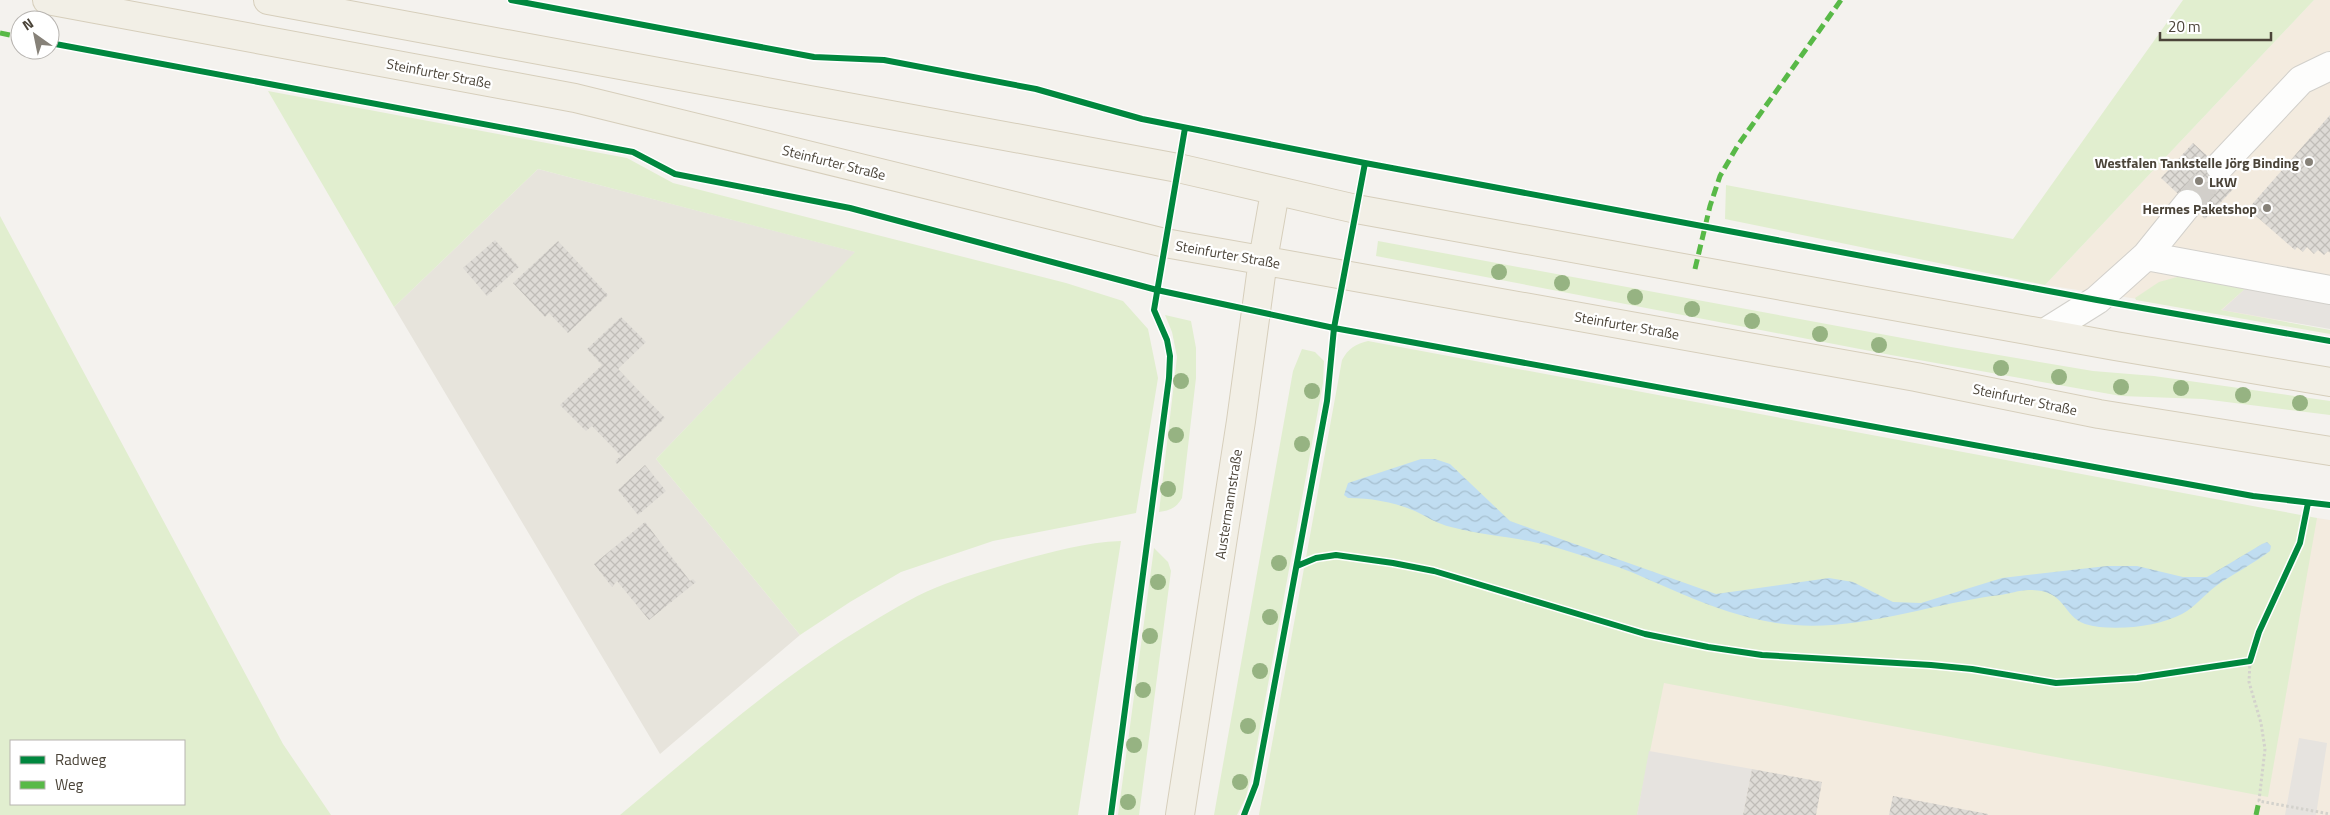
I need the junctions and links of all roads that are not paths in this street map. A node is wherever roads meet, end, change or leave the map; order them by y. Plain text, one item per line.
1 (47, 0) edge
2 (268, 0) edge
3 (2330, 66) edge
4 (2220, 166) tunnel mouth
5 (1275, 192) junction
6 (2188, 204) tunnel mouth
7 (2146, 256) junction
8 (1263, 260) junction
9 (2329, 289) edge
10 (2046, 332) junction
11 (2330, 382) edge
12 (2330, 451) edge
13 (1180, 815) edge

1 - 8 main road, Steinfurter Straße
2 - 5 main road
3 - 4 lane
5 - 8 main road, Austermannstraße
5 - 10 main road
6 - 7 lane
7 - 9 lane
7 - 10 lane
8 - 12 main road, Steinfurter Straße
8 - 13 main road, Austermannstraße
10 - 11 main road

